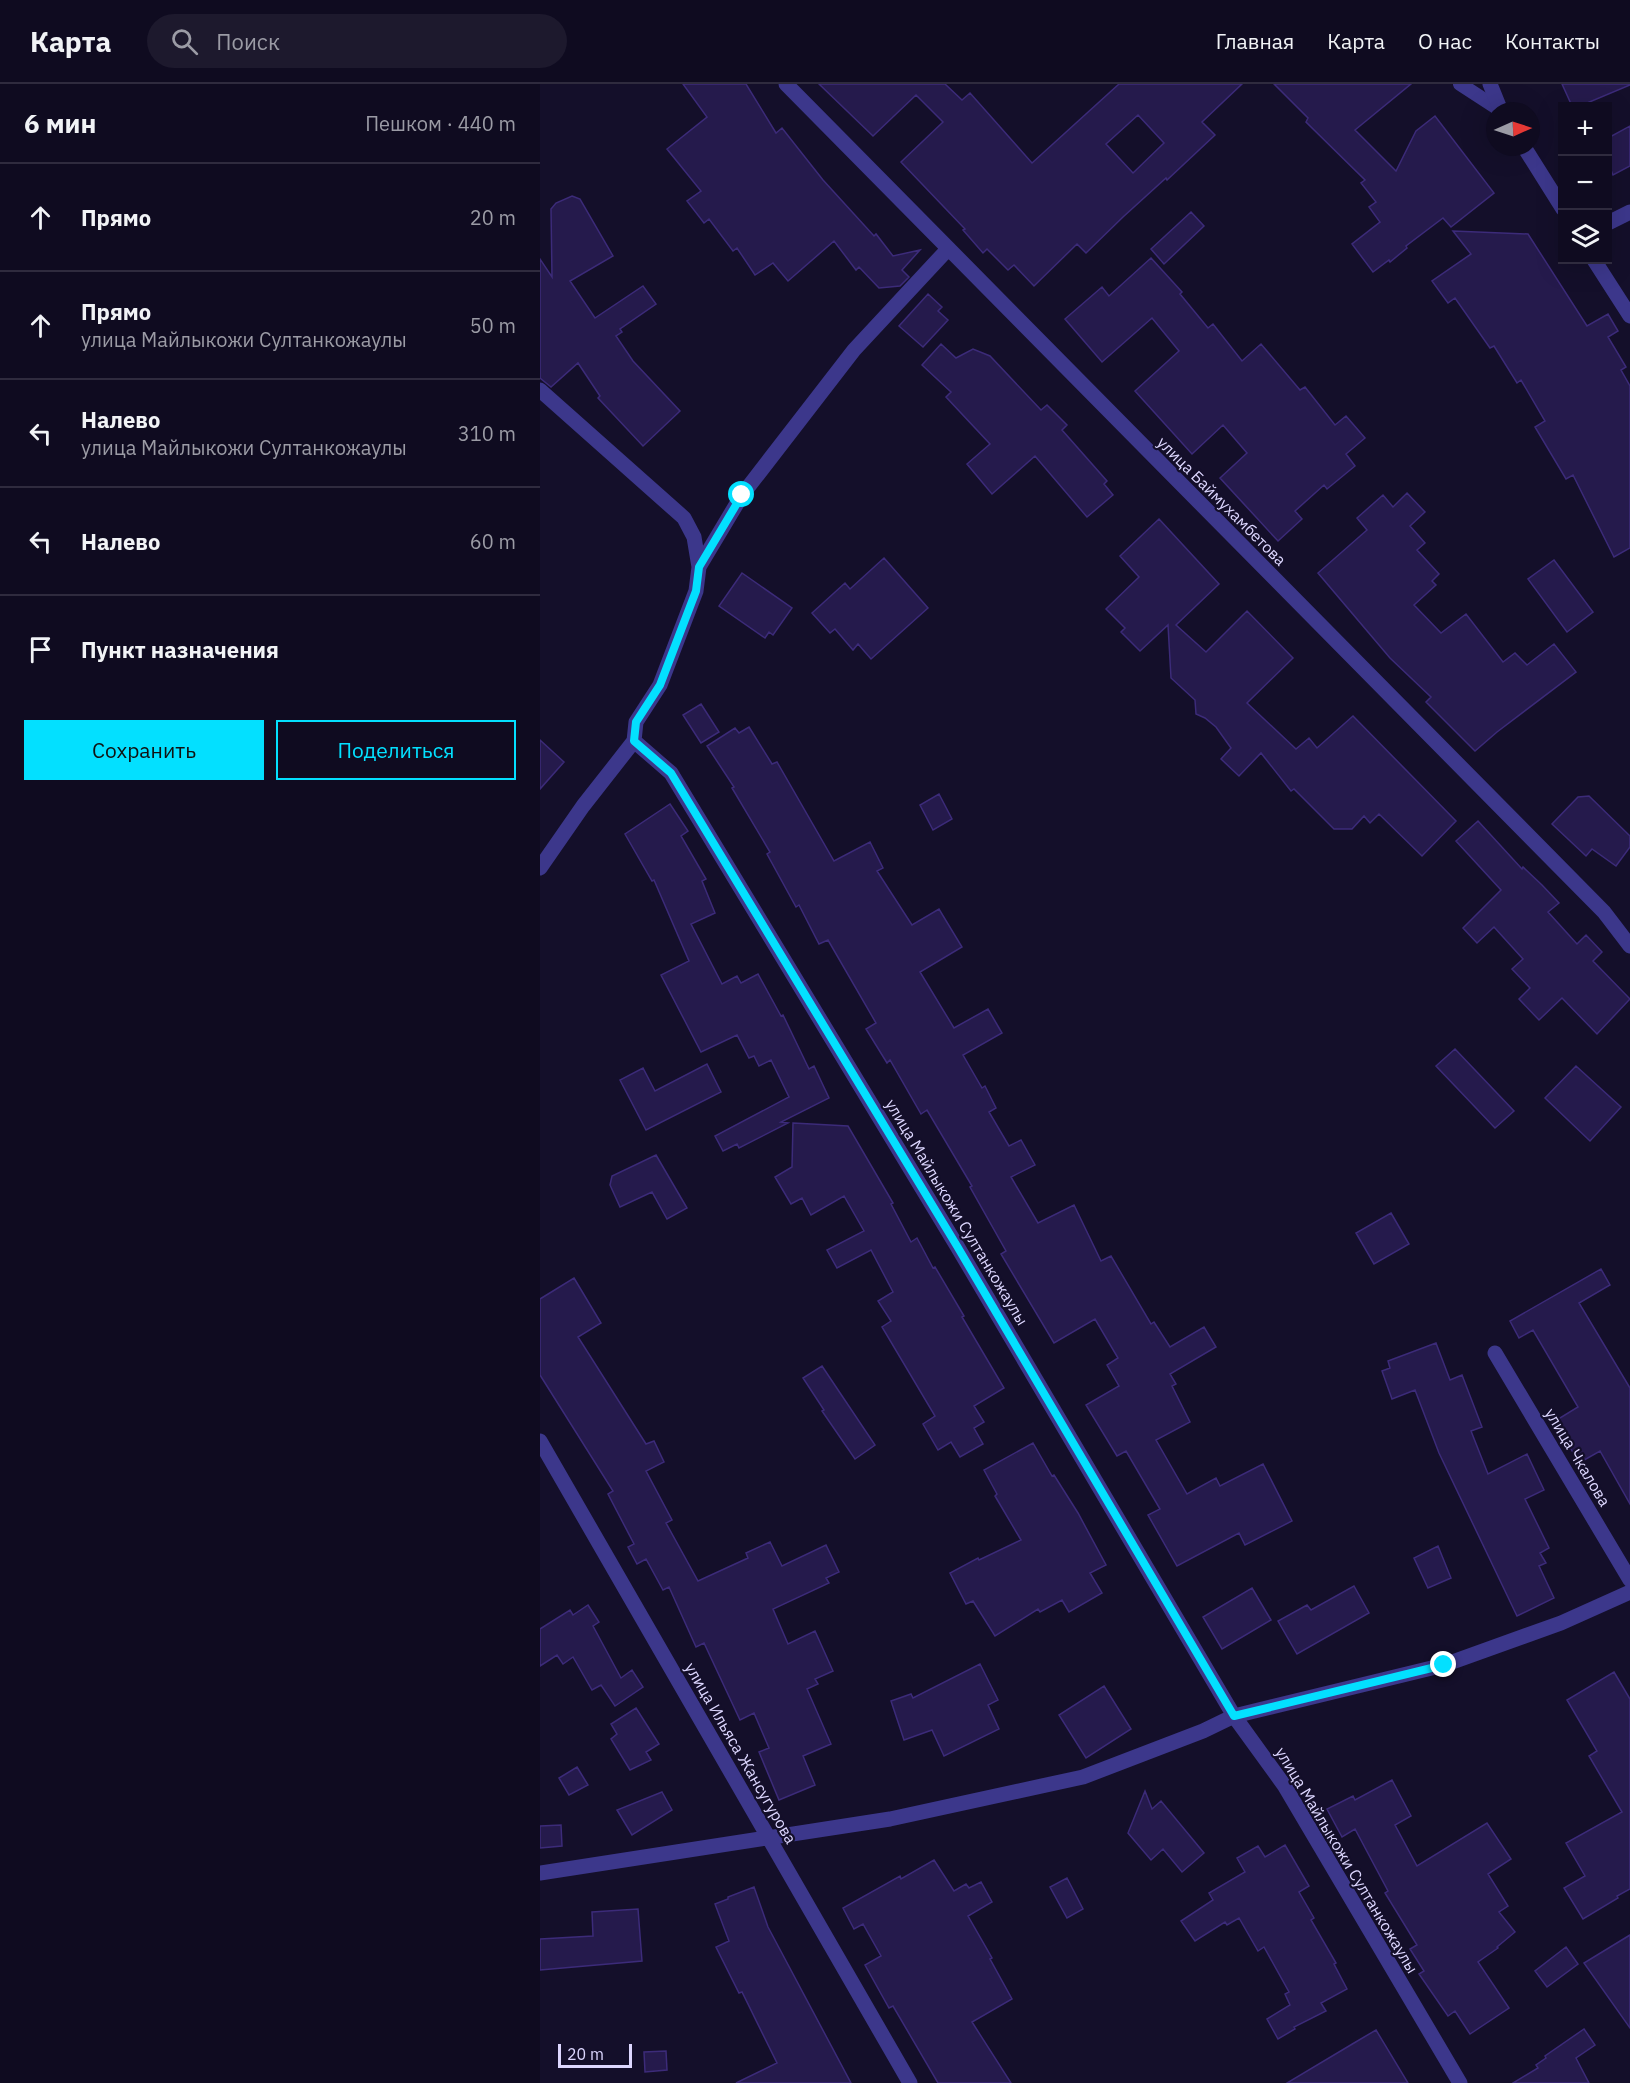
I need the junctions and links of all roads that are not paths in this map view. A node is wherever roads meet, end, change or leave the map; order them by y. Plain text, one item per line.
1 (786, 84) edge
2 (1460, 84) edge
3 (1490, 84) edge
4 (1488, 102) edge
5 (1497, 102) edge
6 (1530, 156) edge
7 (1558, 201) edge
8 (1630, 212) edge
9 (1612, 222) edge
10 (948, 249) junction
11 (1597, 264) edge
12 (1630, 316) edge
13 (540, 390) edge
14 (699, 567) junction
15 (634, 741) junction
16 (540, 868) edge
17 (1630, 946) edge
18 (1495, 1353) dead end
19 (540, 1441) edge
20 (1630, 1580) edge
21 (1630, 1592) edge
22 (1234, 1716) junction
23 (769, 1838) junction
24 (540, 1873) edge
25 (910, 2083) edge
26 (1460, 2083) edge

1 - 10 street, улица Баймухамбетова
2 - 4 lane
3 - 5 street
6 - 7 street
8 - 9 street
10 - 14 street
10 - 17 street, улица Баймухамбетова
11 - 12 street
13 - 14 street
14 - 15 street
15 - 16 street
15 - 22 street, улица Майлыкожи Султанкожаулы
18 - 20 street, улица Чкалова
19 - 23 street, улица Ильяса Жансугурова
21 - 22 street
22 - 23 street
22 - 26 street, улица Майлыкожи Султанкожаулы
23 - 24 street
23 - 25 street, улица Ильяса Жансугурова

